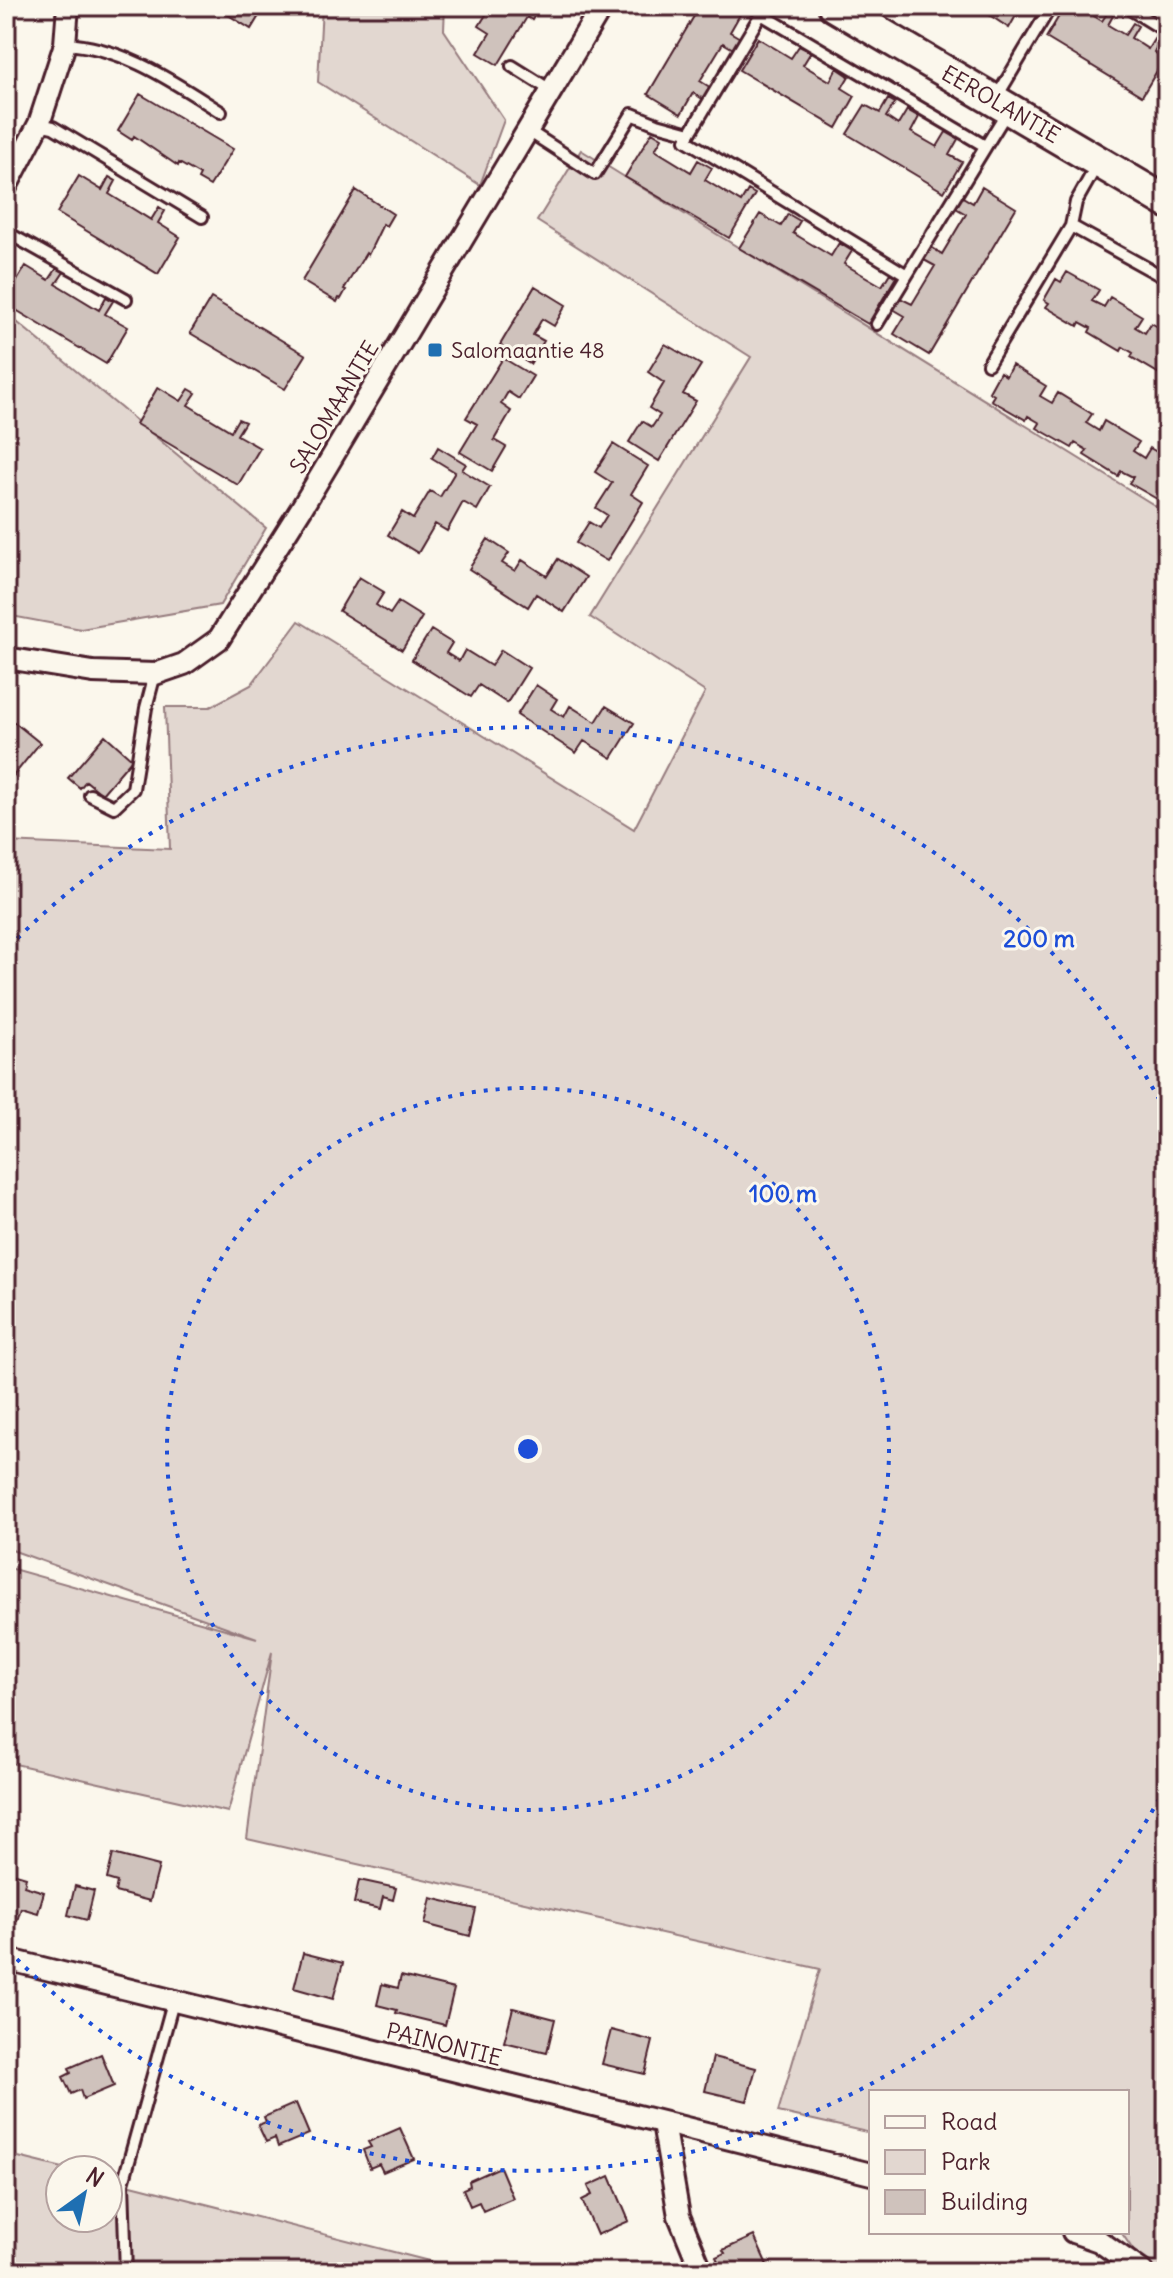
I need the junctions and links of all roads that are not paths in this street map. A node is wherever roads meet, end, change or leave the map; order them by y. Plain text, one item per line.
1 (68, 6) edge
2 (602, 6) edge
3 (834, 6) edge
4 (1051, 6) edge
5 (1125, 6) edge
6 (764, 10) edge
7 (1167, 32) edge
8 (65, 44) junction
9 (512, 66) dead end
10 (552, 91) junction
11 (1002, 104) junction
12 (221, 112) dead end
13 (39, 124) junction
14 (527, 130) junction
15 (690, 133) junction
16 (985, 146) junction
17 (1099, 162) junction
18 (7, 181) edge
19 (1167, 202) edge
20 (202, 217) dead end
21 (1071, 226) junction
22 (6, 232) edge
23 (907, 275) junction
24 (1167, 279) edge
25 (126, 299) dead end
26 (877, 324) dead end
27 (988, 364) dead end
28 (6, 658) edge
29 (155, 674) junction
30 (90, 795) dead end
31 (6, 1959) edge
32 (173, 2002) junction
33 (663, 2123) junction
34 (869, 2174) edge
35 (1079, 2234) edge
36 (126, 2272) edge
37 (702, 2272) edge
38 (1143, 2272) edge

1 - 8 street
2 - 10 street, SALOMAANTIE
3 - 11 street, EEROLANTIE
4 - 11 lane
5 - 7 lane
6 - 15 lane
6 - 16 lane
8 - 12 lane
8 - 13 street
9 - 10 lane
10 - 14 street, SALOMAANTIE
11 - 16 lane
11 - 17 street, EEROLANTIE
13 - 18 street
13 - 20 lane
14 - 15 lane
14 - 29 street, SALOMAANTIE
15 - 23 lane
16 - 23 lane
17 - 19 street, EEROLANTIE
17 - 21 lane
21 - 24 lane
21 - 27 lane
22 - 25 lane
23 - 26 lane
28 - 29 street, SALOMAANTIE
29 - 30 lane
31 - 32 street, PAINONTIE
32 - 33 street, PAINONTIE
32 - 36 lane
33 - 34 street, PAINONTIE
33 - 37 street
35 - 38 street

